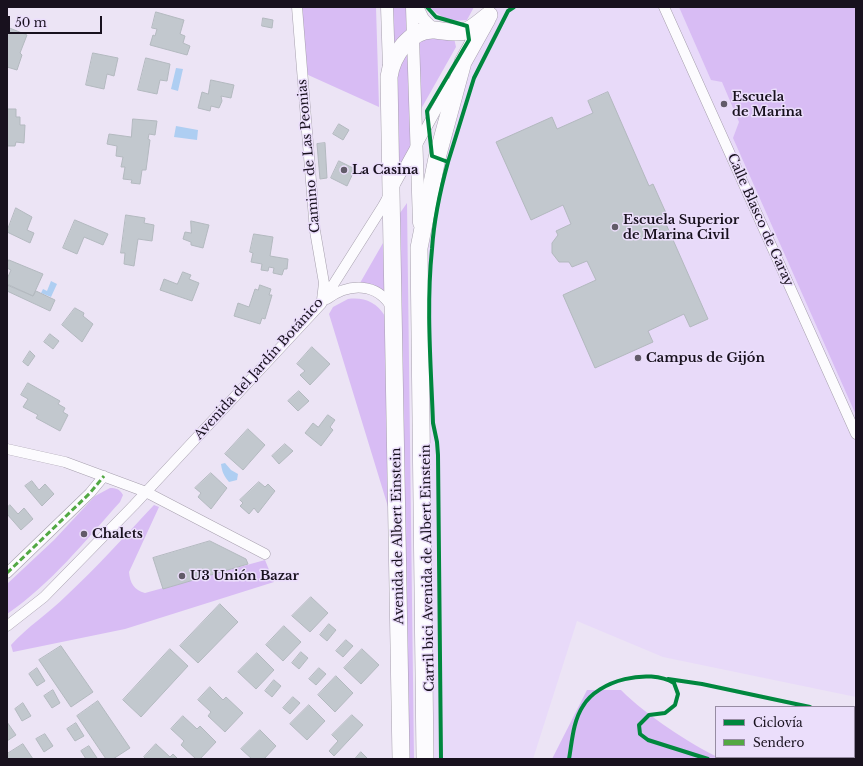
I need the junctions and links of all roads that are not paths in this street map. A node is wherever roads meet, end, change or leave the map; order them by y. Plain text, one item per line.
1 (297, 7) edge
2 (387, 7) edge
3 (412, 7) edge
4 (417, 7) edge
5 (664, 7) edge
6 (491, 11) edge
7 (434, 30) junction
8 (412, 38) junction
9 (463, 62) junction
10 (389, 77) junction
11 (417, 147) junction
12 (391, 190) junction
13 (419, 248) junction
14 (321, 304) junction
15 (395, 313) junction
16 (856, 434) edge
17 (7, 449) edge
18 (104, 476) junction
19 (146, 492) junction
20 (265, 554) dead end
21 (7, 573) edge
22 (7, 626) edge
23 (400, 759) edge
24 (425, 759) edge

1 - 14 street, Camino de Las Peonias
2 - 10 street
3 - 8 street, Avenida de Albert Einstein
4 - 7 street
5 - 16 street, Calle Blasco de Garay
6 - 7 highway
6 - 9 highway, Avenida del Jardín Botánico
7 - 8 highway
8 - 10 highway, Avenida de Albert Einstein
8 - 11 street, Avenida de Albert Einstein
9 - 11 street, Avenida del Jardín Botánico
9 - 13 highway, Avenida de Albert Einstein
10 - 12 highway, Avenida de Albert Einstein
11 - 12 street, Avenida del Jardín Botánico
11 - 13 street, Avenida de Albert Einstein
12 - 14 street, Avenida del Jardín Botánico
12 - 15 highway, Avenida de Albert Einstein
13 - 24 highway, Avenida de Albert Einstein
14 - 15 street
14 - 19 street, Avenida del Jardín Botánico
15 - 23 highway, Avenida de Albert Einstein
17 - 18 street
18 - 19 street
18 - 21 street
19 - 20 street
19 - 22 street, Avenida del Jardín Botánico

